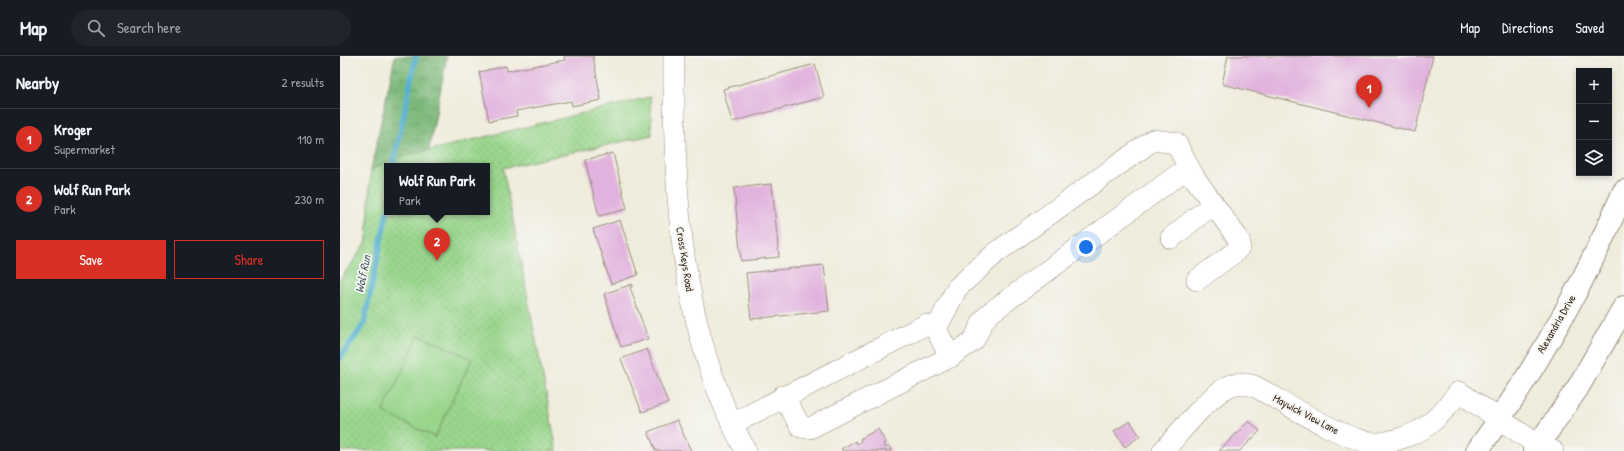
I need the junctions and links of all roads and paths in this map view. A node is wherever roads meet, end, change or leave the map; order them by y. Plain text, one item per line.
1 (674, 56) edge
2 (1194, 176) junction
3 (1624, 191) edge
4 (1213, 204) junction
5 (1171, 238) dead end
6 (1197, 280) dead end
7 (1624, 306) edge
8 (936, 329) junction
9 (950, 357) junction
10 (783, 396) junction
11 (1500, 419) junction
12 (732, 424) junction
13 (1542, 449) edge
14 (746, 451) edge
15 (1163, 451) edge
16 (1477, 451) edge

1 - 12 street, Cross Keys Road
2 - 4 street
2 - 8 street
2 - 9 street
3 - 11 main road, Alexandria Drive
4 - 5 street
4 - 6 street
7 - 13 main road
8 - 9 street
8 - 10 street
9 - 10 street
10 - 12 street
11 - 13 street
11 - 15 street, Maywick View Lane
11 - 16 main road, Alexandria Drive
12 - 14 street, Cross Keys Road

